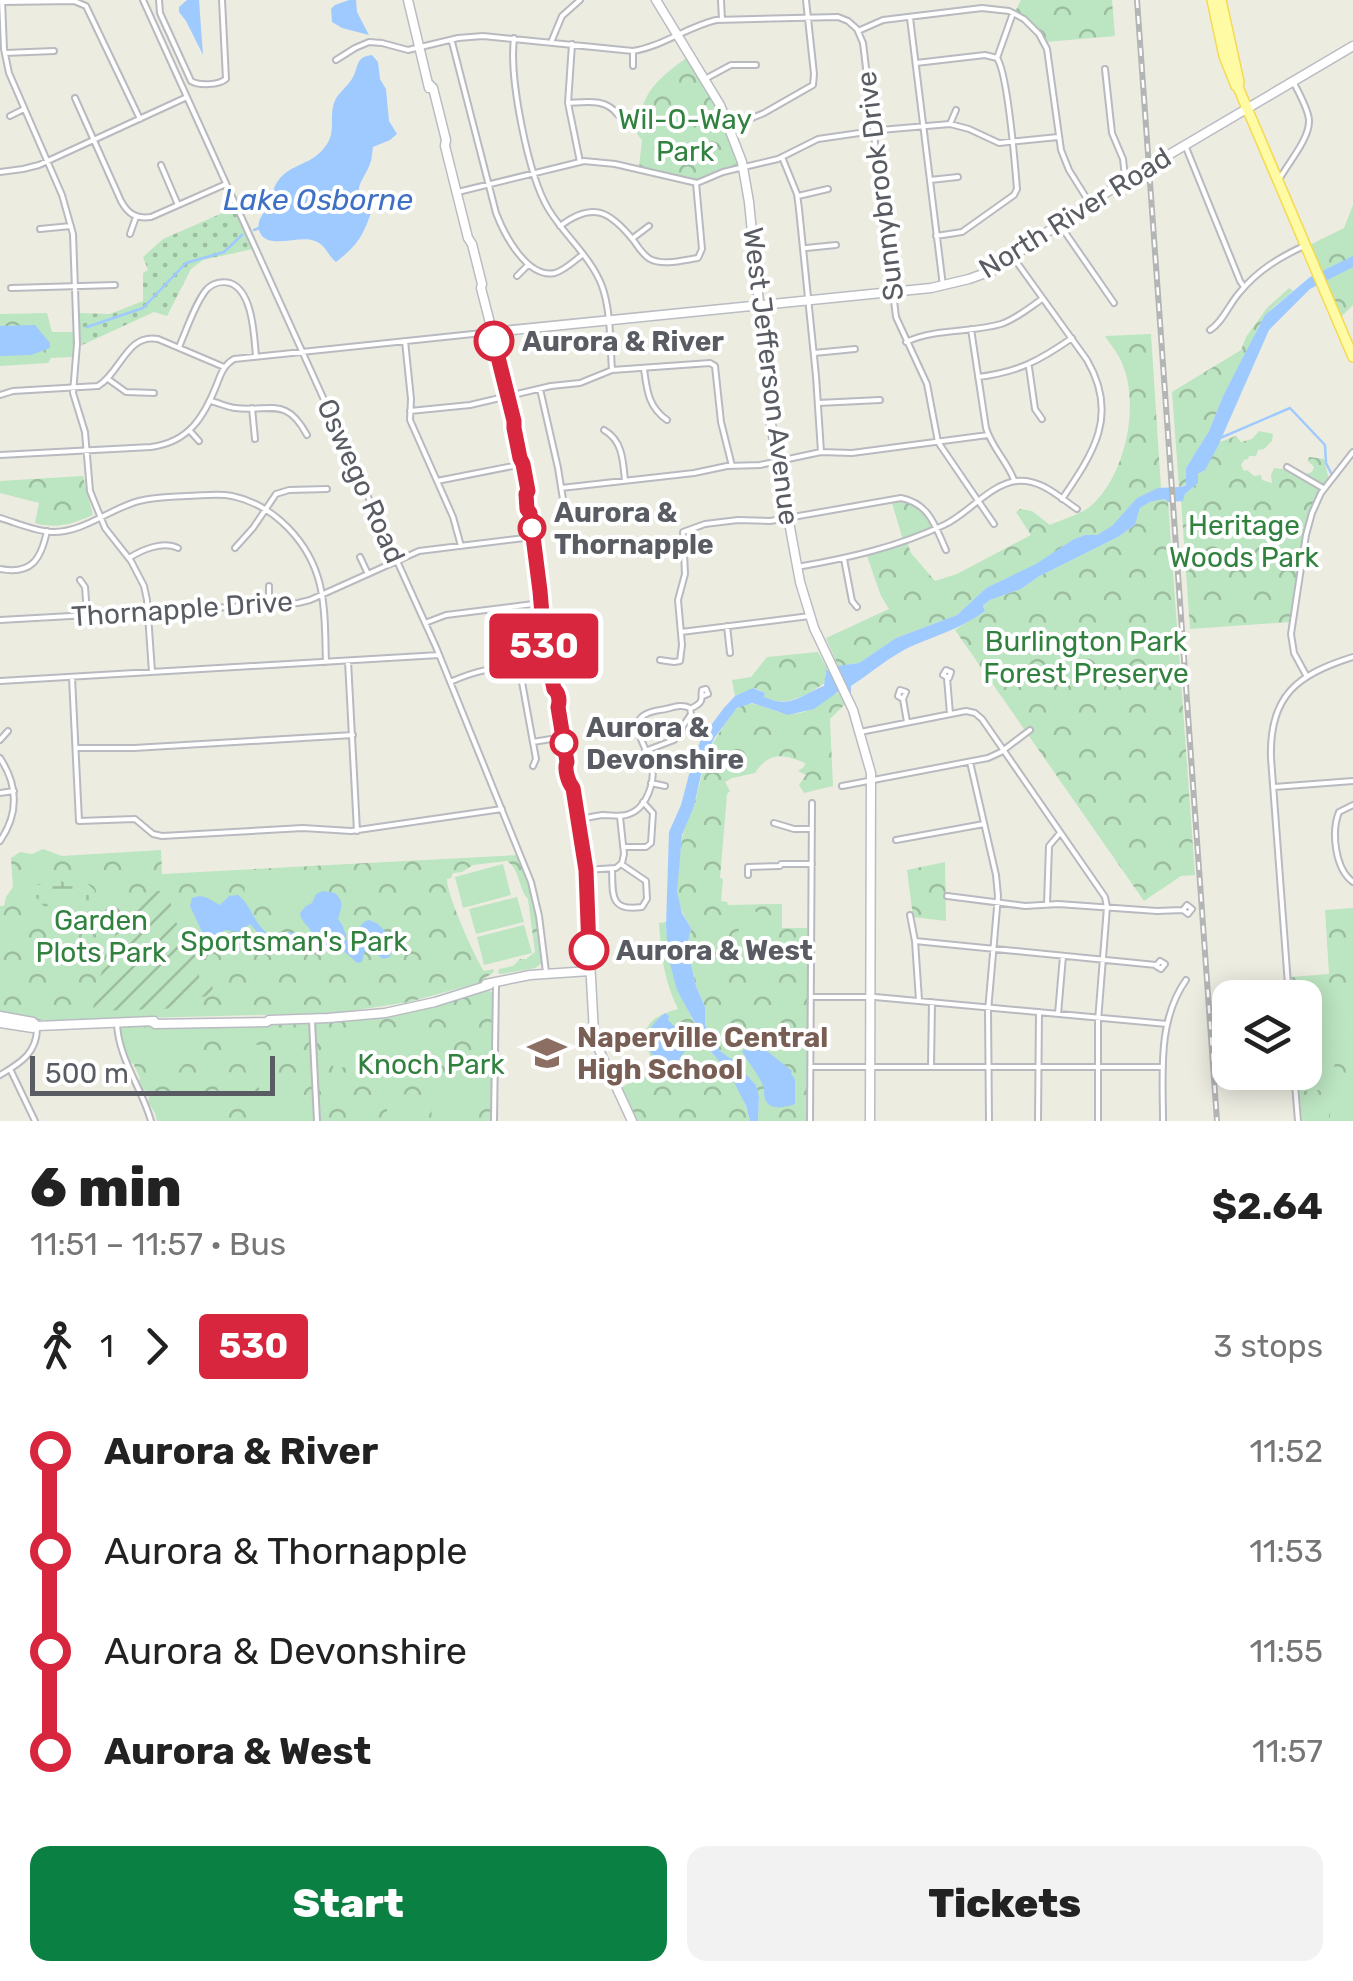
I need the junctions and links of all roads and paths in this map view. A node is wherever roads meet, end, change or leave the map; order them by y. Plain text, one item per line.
1 (143, 0) edge
2 (160, 0) edge
3 (222, 0) edge
4 (408, 0) edge
5 (580, 0) edge
6 (656, 0) edge
7 (721, 0) edge
8 (806, 0) edge
9 (1215, 1) edge
10 (1, 2) edge
11 (1012, 13) junction
12 (910, 16) junction
13 (807, 18) junction
14 (722, 20) junction
15 (858, 31) junction
16 (677, 35) junction
17 (514, 38) junction
18 (452, 40) junction
19 (551, 42) junction
20 (572, 44) junction
21 (1353, 46) edge
22 (420, 48) junction
23 (54, 51) dead end
24 (633, 51) junction
25 (5, 53) junction
26 (997, 58) junction
27 (336, 60) dead end
28 (916, 63) junction
29 (756, 65) dead end
30 (634, 66) dead end
31 (1105, 70) dead end
32 (706, 79) junction
33 (1293, 81) junction
34 (187, 97) junction
35 (75, 98) dead end
36 (568, 103) junction
37 (1248, 108) junction
38 (24, 110) junction
39 (956, 110) dead end
40 (618, 115) dead end
41 (10, 116) dead end
42 (140, 120) junction
43 (950, 124) junction
44 (730, 127) junction
45 (924, 127) junction
46 (873, 131) junction
47 (1058, 137) junction
48 (94, 140) junction
49 (1012, 142) junction
50 (1185, 145) junction
51 (782, 157) junction
52 (47, 162) junction
53 (580, 162) junction
54 (1276, 164) junction
55 (160, 165) dead end
56 (1290, 166) junction
57 (743, 167) junction
58 (0, 172) edge
59 (534, 173) junction
60 (958, 176) dead end
61 (930, 180) junction
62 (1126, 180) junction
63 (1278, 180) junction
64 (696, 183) junction
65 (226, 184) junction
66 (488, 184) junction
67 (828, 189) dead end
68 (457, 192) junction
69 (798, 196) junction
70 (1090, 202) junction
71 (178, 205) junction
72 (136, 217) junction
73 (1060, 223) junction
74 (71, 226) junction
75 (560, 226) junction
76 (649, 226) dead end
77 (40, 229) dead end
78 (130, 234) dead end
79 (936, 236) junction
80 (632, 239) junction
81 (836, 244) dead end
82 (1306, 245) junction
83 (804, 248) junction
84 (582, 255) junction
85 (1013, 257) junction
86 (528, 264) junction
87 (517, 276) dead end
88 (115, 285) dead end
89 (76, 286) junction
90 (942, 286) junction
91 (1244, 287) junction
92 (11, 288) dead end
93 (893, 292) junction
94 (1043, 298) junction
95 (809, 300) junction
96 (1114, 303) dead end
97 (759, 306) junction
98 (608, 321) junction
99 (971, 329) junction
100 (1210, 330) dead end
101 (492, 332) junction
102 (1072, 338) junction
103 (405, 341) junction
104 (906, 342) junction
105 (178, 348) junction
106 (855, 349) dead end
107 (302, 351) junction
108 (814, 353) junction
109 (256, 356) junction
110 (1353, 357) edge
111 (1028, 366) junction
112 (224, 368) junction
113 (644, 369) junction
114 (612, 370) junction
115 (978, 377) junction
116 (108, 378) junction
117 (72, 387) junction
118 (540, 389) junction
119 (154, 393) dead end
120 (0, 395) edge
121 (508, 396) junction
122 (880, 400) dead end
123 (210, 401) junction
124 (818, 402) junction
125 (252, 408) junction
126 (410, 411) junction
127 (1042, 419) dead end
128 (667, 420) dead end
129 (604, 430) dead end
130 (190, 431) junction
131 (307, 435) dead end
132 (988, 436) junction
133 (255, 439) dead end
134 (199, 441) dead end
135 (938, 442) junction
136 (87, 450) junction
137 (821, 452) junction
138 (1352, 454) edge
139 (0, 455) edge
140 (523, 462) junction
141 (778, 462) junction
142 (732, 466) junction
143 (1287, 467) dead end
144 (437, 481) junction
145 (625, 481) junction
146 (1014, 482) junction
147 (561, 488) junction
148 (1324, 488) junction
149 (327, 489) dead end
150 (1062, 499) junction
151 (978, 502) junction
152 (1077, 509) dead end
153 (264, 510) junction
154 (565, 512) dead end
155 (100, 517) junction
156 (0, 518) edge
157 (788, 518) junction
158 (994, 524) dead end
159 (936, 528) junction
160 (47, 531) junction
161 (533, 537) junction
162 (461, 546) junction
163 (178, 548) dead end
164 (235, 548) dead end
165 (946, 550) dead end
166 (360, 557) dead end
167 (130, 558) junction
168 (844, 558) junction
169 (396, 561) junction
170 (797, 567) junction
171 (0, 570) edge
172 (368, 574) junction
173 (80, 580) dead end
174 (268, 586) dead end
175 (322, 595) junction
176 (541, 603) junction
177 (270, 605) junction
178 (857, 607) dead end
179 (148, 612) junction
180 (87, 615) junction
181 (810, 616) junction
182 (0, 620) edge
183 (425, 623) junction
184 (728, 626) junction
185 (682, 632) junction
186 (730, 654) dead end
187 (440, 655) junction
188 (1353, 657) edge
189 (660, 660) dead end
190 (348, 661) junction
191 (326, 662) junction
192 (152, 672) junction
193 (1306, 676) junction
194 (72, 677) junction
195 (947, 678) dead end
196 (0, 681) edge
197 (450, 682) junction
198 (703, 696) dead end
199 (903, 698) dead end
200 (690, 709) junction
201 (950, 714) junction
202 (907, 722) junction
203 (1030, 730) dead end
204 (8, 731) dead end
205 (860, 732) junction
206 (352, 735) junction
207 (563, 736) junction
208 (0, 740) edge
209 (533, 742) junction
210 (76, 748) junction
211 (1004, 749) junction
212 (645, 751) junction
213 (0, 758) edge
214 (970, 762) junction
215 (534, 766) dead end
216 (872, 781) junction
217 (1353, 781) edge
218 (651, 783) junction
219 (666, 786) dead end
220 (842, 786) dead end
221 (1274, 787) junction
222 (14, 791) junction
223 (0, 793) edge
224 (643, 802) junction
225 (812, 803) dead end
226 (1353, 804) edge
227 (502, 810) junction
228 (620, 816) junction
229 (578, 820) junction
230 (774, 822) dead end
231 (984, 824) junction
232 (812, 830) junction
233 (358, 831) junction
234 (1060, 833) junction
235 (896, 840) dead end
236 (0, 841) edge
237 (623, 847) junction
238 (621, 864) junction
239 (812, 864) junction
240 (612, 868) junction
241 (586, 870) junction
242 (748, 875) dead end
243 (1353, 882) edge
244 (947, 896) dead end
245 (998, 902) junction
246 (1047, 904) junction
247 (1107, 907) junction
248 (1183, 910) dead end
249 (910, 915) dead end
250 (914, 941) junction
251 (994, 948) junction
252 (1063, 956) junction
253 (1102, 960) junction
254 (1156, 965) dead end
255 (590, 970) junction
256 (546, 973) junction
257 (1186, 980) dead end
258 (1288, 980) edge
259 (492, 984) junction
260 (811, 997) junction
261 (870, 997) junction
262 (919, 1001) junction
263 (932, 1002) junction
264 (988, 1007) junction
265 (1039, 1012) junction
266 (1058, 1014) junction
267 (1098, 1018) junction
268 (0, 1019) edge
269 (312, 1019) junction
270 (116, 1023) junction
271 (1167, 1024) junction
272 (38, 1026) junction
273 (810, 1067) junction
274 (870, 1067) junction
275 (1163, 1067) junction
276 (932, 1068) junction
277 (988, 1068) junction
278 (1038, 1068) junction
279 (1098, 1068) junction
280 (10, 1070) junction
281 (0, 1075) edge
282 (1295, 1090) edge
283 (34, 1121) edge
284 (151, 1121) edge
285 (317, 1121) edge
286 (494, 1121) edge
287 (632, 1121) edge
288 (810, 1121) edge
289 (870, 1121) edge
290 (988, 1121) edge
291 (1038, 1121) edge
292 (1098, 1121) edge
293 (1162, 1121) edge
294 (1298, 1121) edge

1 - 34 street, Oswego Road
2 - 3 street
4 - 22 street
5 - 19 street
6 - 16 street, West Jefferson Avenue
7 - 14 street
8 - 13 street
9 - 37 main road
10 - 25 street
10 - 42 street
11 - 12 street
11 - 26 street
11 - 47 street
12 - 15 street
12 - 28 street
13 - 14 street
13 - 15 street
13 - 44 street
14 - 16 street
15 - 46 street, Sunnybrook Drive
16 - 24 street
16 - 32 street, West Jefferson Avenue
17 - 18 street
17 - 19 street
17 - 59 street
18 - 22 street
18 - 66 street
19 - 20 street
20 - 24 street
20 - 36 street
21 - 33 street, North River Road
22 - 27 street
22 - 68 street
23 - 25 street
24 - 30 street
25 - 38 street
26 - 28 street
26 - 49 street
28 - 45 street
29 - 32 street
31 - 62 street
32 - 44 street, West Jefferson Avenue
33 - 37 street, North River Road
33 - 56 street
34 - 42 street
34 - 65 street, Oswego Road
35 - 48 street
36 - 40 street
36 - 53 street
37 - 50 street, North River Road
37 - 54 main road
38 - 41 street
38 - 52 street
39 - 43 street
42 - 48 street
43 - 45 street
43 - 49 street
44 - 57 street, West Jefferson Avenue
45 - 46 street
45 - 61 street
46 - 51 street
46 - 93 street, Sunnybrook Drive
47 - 49 street
47 - 70 street
48 - 52 street
48 - 72 street
49 - 79 street
50 - 62 street, North River Road
50 - 91 street
51 - 57 street
51 - 69 street
52 - 58 street
52 - 74 street
53 - 59 street
53 - 64 street
54 - 56 street
54 - 63 main road
55 - 71 street
56 - 63 street
57 - 64 street
57 - 97 street, West Jefferson Avenue
59 - 66 street
59 - 75 street
60 - 61 street
61 - 79 street
62 - 70 street, North River Road
63 - 82 main road
64 - 80 street
65 - 71 street
65 - 107 street, Oswego Road
66 - 68 street
66 - 86 street
67 - 69 street
68 - 101 street
69 - 83 street
70 - 73 street, North River Road
71 - 72 street
72 - 78 street
73 - 85 street, North River Road
73 - 96 street
74 - 77 street
74 - 89 street
75 - 80 street
75 - 84 street
76 - 80 street
79 - 90 street
81 - 83 street
82 - 91 street
82 - 110 main road
83 - 95 street
84 - 86 street
84 - 98 street
85 - 90 street, North River Road
85 - 94 street
86 - 87 street
88 - 89 street
89 - 92 street
89 - 117 street
90 - 93 street, North River Road
91 - 100 street
93 - 95 street, North River Road
93 - 104 street, Sunnybrook Drive
94 - 99 street
94 - 102 street
95 - 97 street, North River Road
95 - 108 street
97 - 98 street, North River Road
97 - 141 street, West Jefferson Avenue
98 - 101 street, North River Road
98 - 114 street
99 - 104 street
99 - 115 street
101 - 103 street
101 - 121 street
102 - 111 street
102 - 150 street
103 - 107 street
103 - 126 street
104 - 135 street, Sunnybrook Drive
105 - 109 street
105 - 112 street
105 - 116 street
106 - 108 street
107 - 109 street
107 - 169 street, Oswego Road
108 - 124 street
109 - 112 street
111 - 115 street
111 - 127 street
112 - 123 street
113 - 114 street
113 - 128 street
113 - 142 street
114 - 118 street
115 - 132 street
116 - 117 street
116 - 119 street
117 - 120 street
117 - 136 street
118 - 121 street
118 - 147 street
121 - 126 street
121 - 140 street
122 - 124 street
123 - 125 street
123 - 130 street
124 - 137 street
125 - 131 street
125 - 133 street
126 - 144 street
129 - 145 street
130 - 134 street
130 - 136 street
132 - 135 street
132 - 146 street
135 - 137 street
135 - 151 street, Sunnybrook Drive
136 - 139 street
136 - 155 street
137 - 141 street
138 - 148 street
140 - 144 street
140 - 161 street
141 - 142 street
141 - 157 street, West Jefferson Avenue
142 - 145 street
143 - 148 street
144 - 162 street
145 - 147 street
146 - 150 street
146 - 151 street
147 - 154 street
148 - 193 street
149 - 153 street
150 - 152 street
151 - 158 street, Sunnybrook Drive
151 - 159 street
153 - 155 street
153 - 164 street
153 - 175 street
155 - 160 street
155 - 167 street
156 - 160 street
157 - 159 street
157 - 170 street, West Jefferson Avenue
157 - 185 street
159 - 165 street
159 - 168 street
160 - 171 street
161 - 162 street, Thornapple Drive
161 - 176 street
162 - 169 street, Thornapple Drive
163 - 167 street
166 - 172 street
167 - 179 street
168 - 170 street
168 - 178 street
169 - 172 street, Thornapple Drive
169 - 183 street, Oswego Road
170 - 181 street, West Jefferson Avenue
172 - 175 street, Thornapple Drive
173 - 180 street
174 - 177 street
175 - 177 street, Thornapple Drive
175 - 191 street
176 - 183 street
176 - 207 street
177 - 179 street, Thornapple Drive
179 - 180 street, Thornapple Drive
179 - 192 street
180 - 182 street, Thornapple Drive
181 - 184 street
181 - 205 street, West Jefferson Avenue
183 - 187 street, Oswego Road
184 - 185 street
184 - 186 street
185 - 189 street
187 - 190 street
187 - 197 street, Oswego Road
188 - 193 street
190 - 191 street
190 - 206 street
191 - 192 street
192 - 194 street
193 - 221 street
194 - 196 street
194 - 210 street
195 - 201 street
197 - 209 street
197 - 227 street, Oswego Road
198 - 200 street
199 - 202 street
200 - 212 street
200 - 212 street
201 - 202 street
201 - 211 street
202 - 205 street
203 - 211 street
204 - 208 street
205 - 216 street, West Jefferson Avenue
206 - 210 street
206 - 233 street
207 - 209 street
207 - 229 street
209 - 215 street
210 - 233 street
211 - 214 street
211 - 234 street
212 - 218 street
213 - 222 street
214 - 216 street
214 - 231 street
216 - 220 street
216 - 261 street, West Jefferson Avenue
217 - 221 street
218 - 219 street
218 - 224 street
221 - 258 street
222 - 223 street
222 - 236 street
224 - 228 street
224 - 237 street
225 - 232 street
226 - 243 street
227 - 233 street
227 - 256 street, Oswego Road
228 - 229 street
228 - 237 street
229 - 241 street
230 - 232 street
231 - 235 street
231 - 245 street
232 - 239 street
234 - 246 street
234 - 247 street
237 - 238 street
238 - 240 street
238 - 240 street
239 - 242 street
239 - 260 street
240 - 241 street
241 - 255 street
244 - 245 street
245 - 246 street
245 - 251 street
246 - 247 street
247 - 248 street
247 - 253 street
249 - 250 street
250 - 251 street
250 - 262 street
251 - 252 street
251 - 264 street
252 - 253 street
252 - 266 street
253 - 254 street
253 - 267 street
255 - 256 street
255 - 287 street
256 - 259 street
257 - 271 street
259 - 269 street
259 - 286 street
260 - 261 street
260 - 273 street
261 - 262 street
261 - 274 street, West Jefferson Avenue
262 - 263 street
263 - 264 street
263 - 276 street
264 - 265 street
264 - 277 street
265 - 266 street
265 - 278 street
266 - 267 street
267 - 271 street
267 - 279 street
268 - 272 street
269 - 270 street
269 - 285 street
270 - 272 street
270 - 284 street
271 - 275 street
272 - 280 street
273 - 274 street
273 - 288 street
274 - 276 street
274 - 289 street, West Jefferson Avenue
275 - 279 street
275 - 293 street
276 - 277 street
277 - 278 street
277 - 290 street
278 - 279 street
278 - 291 street
279 - 292 street
280 - 281 street
280 - 283 street
282 - 294 street

